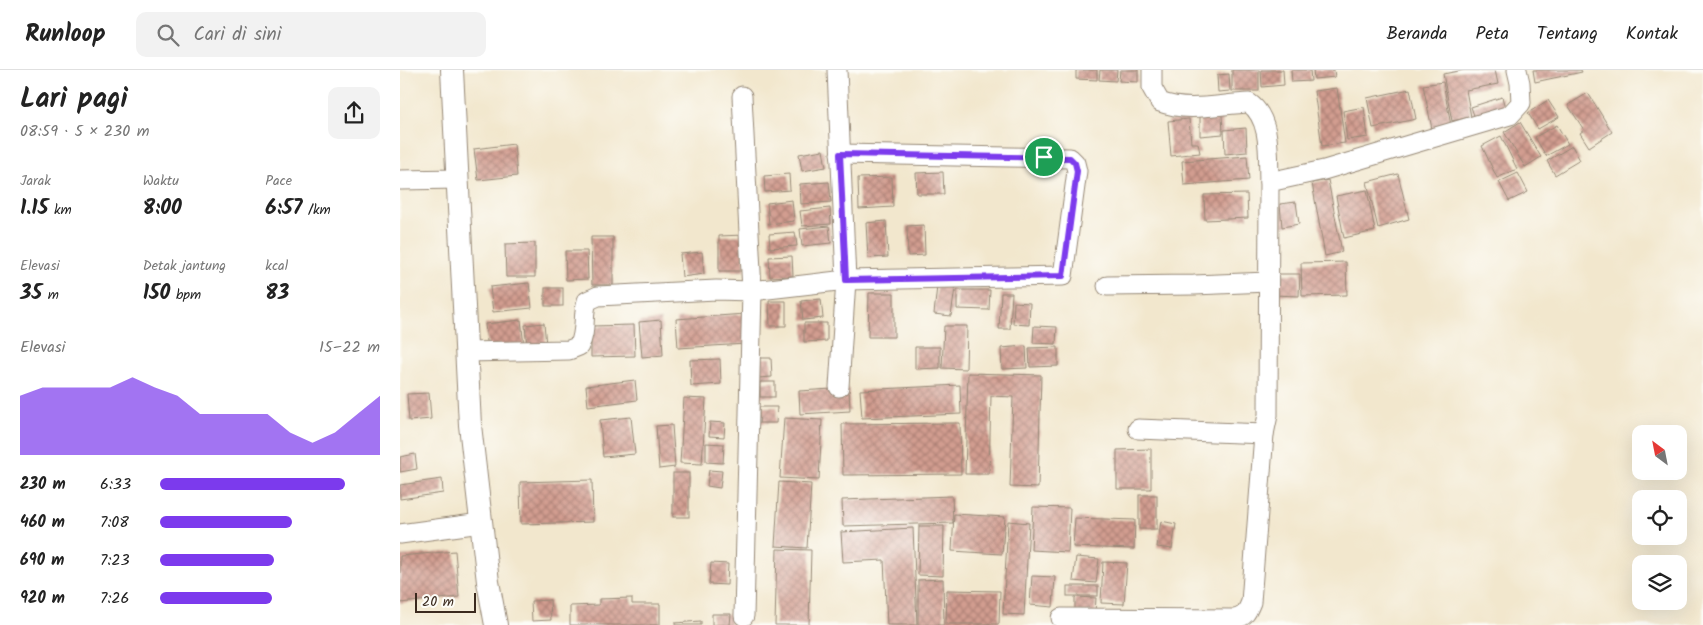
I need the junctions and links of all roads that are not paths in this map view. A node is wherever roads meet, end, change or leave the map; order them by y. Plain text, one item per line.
1 (452, 70) edge
2 (837, 70) edge
3 (1152, 70) edge
4 (1517, 70) edge
5 (742, 96) dead end
6 (840, 154) junction
7 (458, 179) junction
8 (400, 180) edge
9 (1269, 182) junction
10 (846, 280) junction
11 (1268, 282) junction
12 (1107, 286) dead end
13 (752, 290) junction
14 (466, 352) junction
15 (839, 387) dead end
16 (1138, 430) dead end
17 (1264, 434) junction
18 (481, 522) junction
19 (400, 534) edge
20 (744, 616) dead end
21 (1061, 618) dead end
22 (1246, 619) edge
23 (496, 625) edge

1 - 7 street
2 - 6 street
3 - 9 street
4 - 9 street
5 - 13 street
6 - 10 street
6 - 10 street
7 - 8 street
7 - 14 street
9 - 11 street
10 - 13 street
10 - 15 street
11 - 12 street
11 - 17 street
13 - 14 street
13 - 20 street
14 - 18 street
16 - 17 street
17 - 22 street
18 - 19 street
18 - 23 street
21 - 22 street

